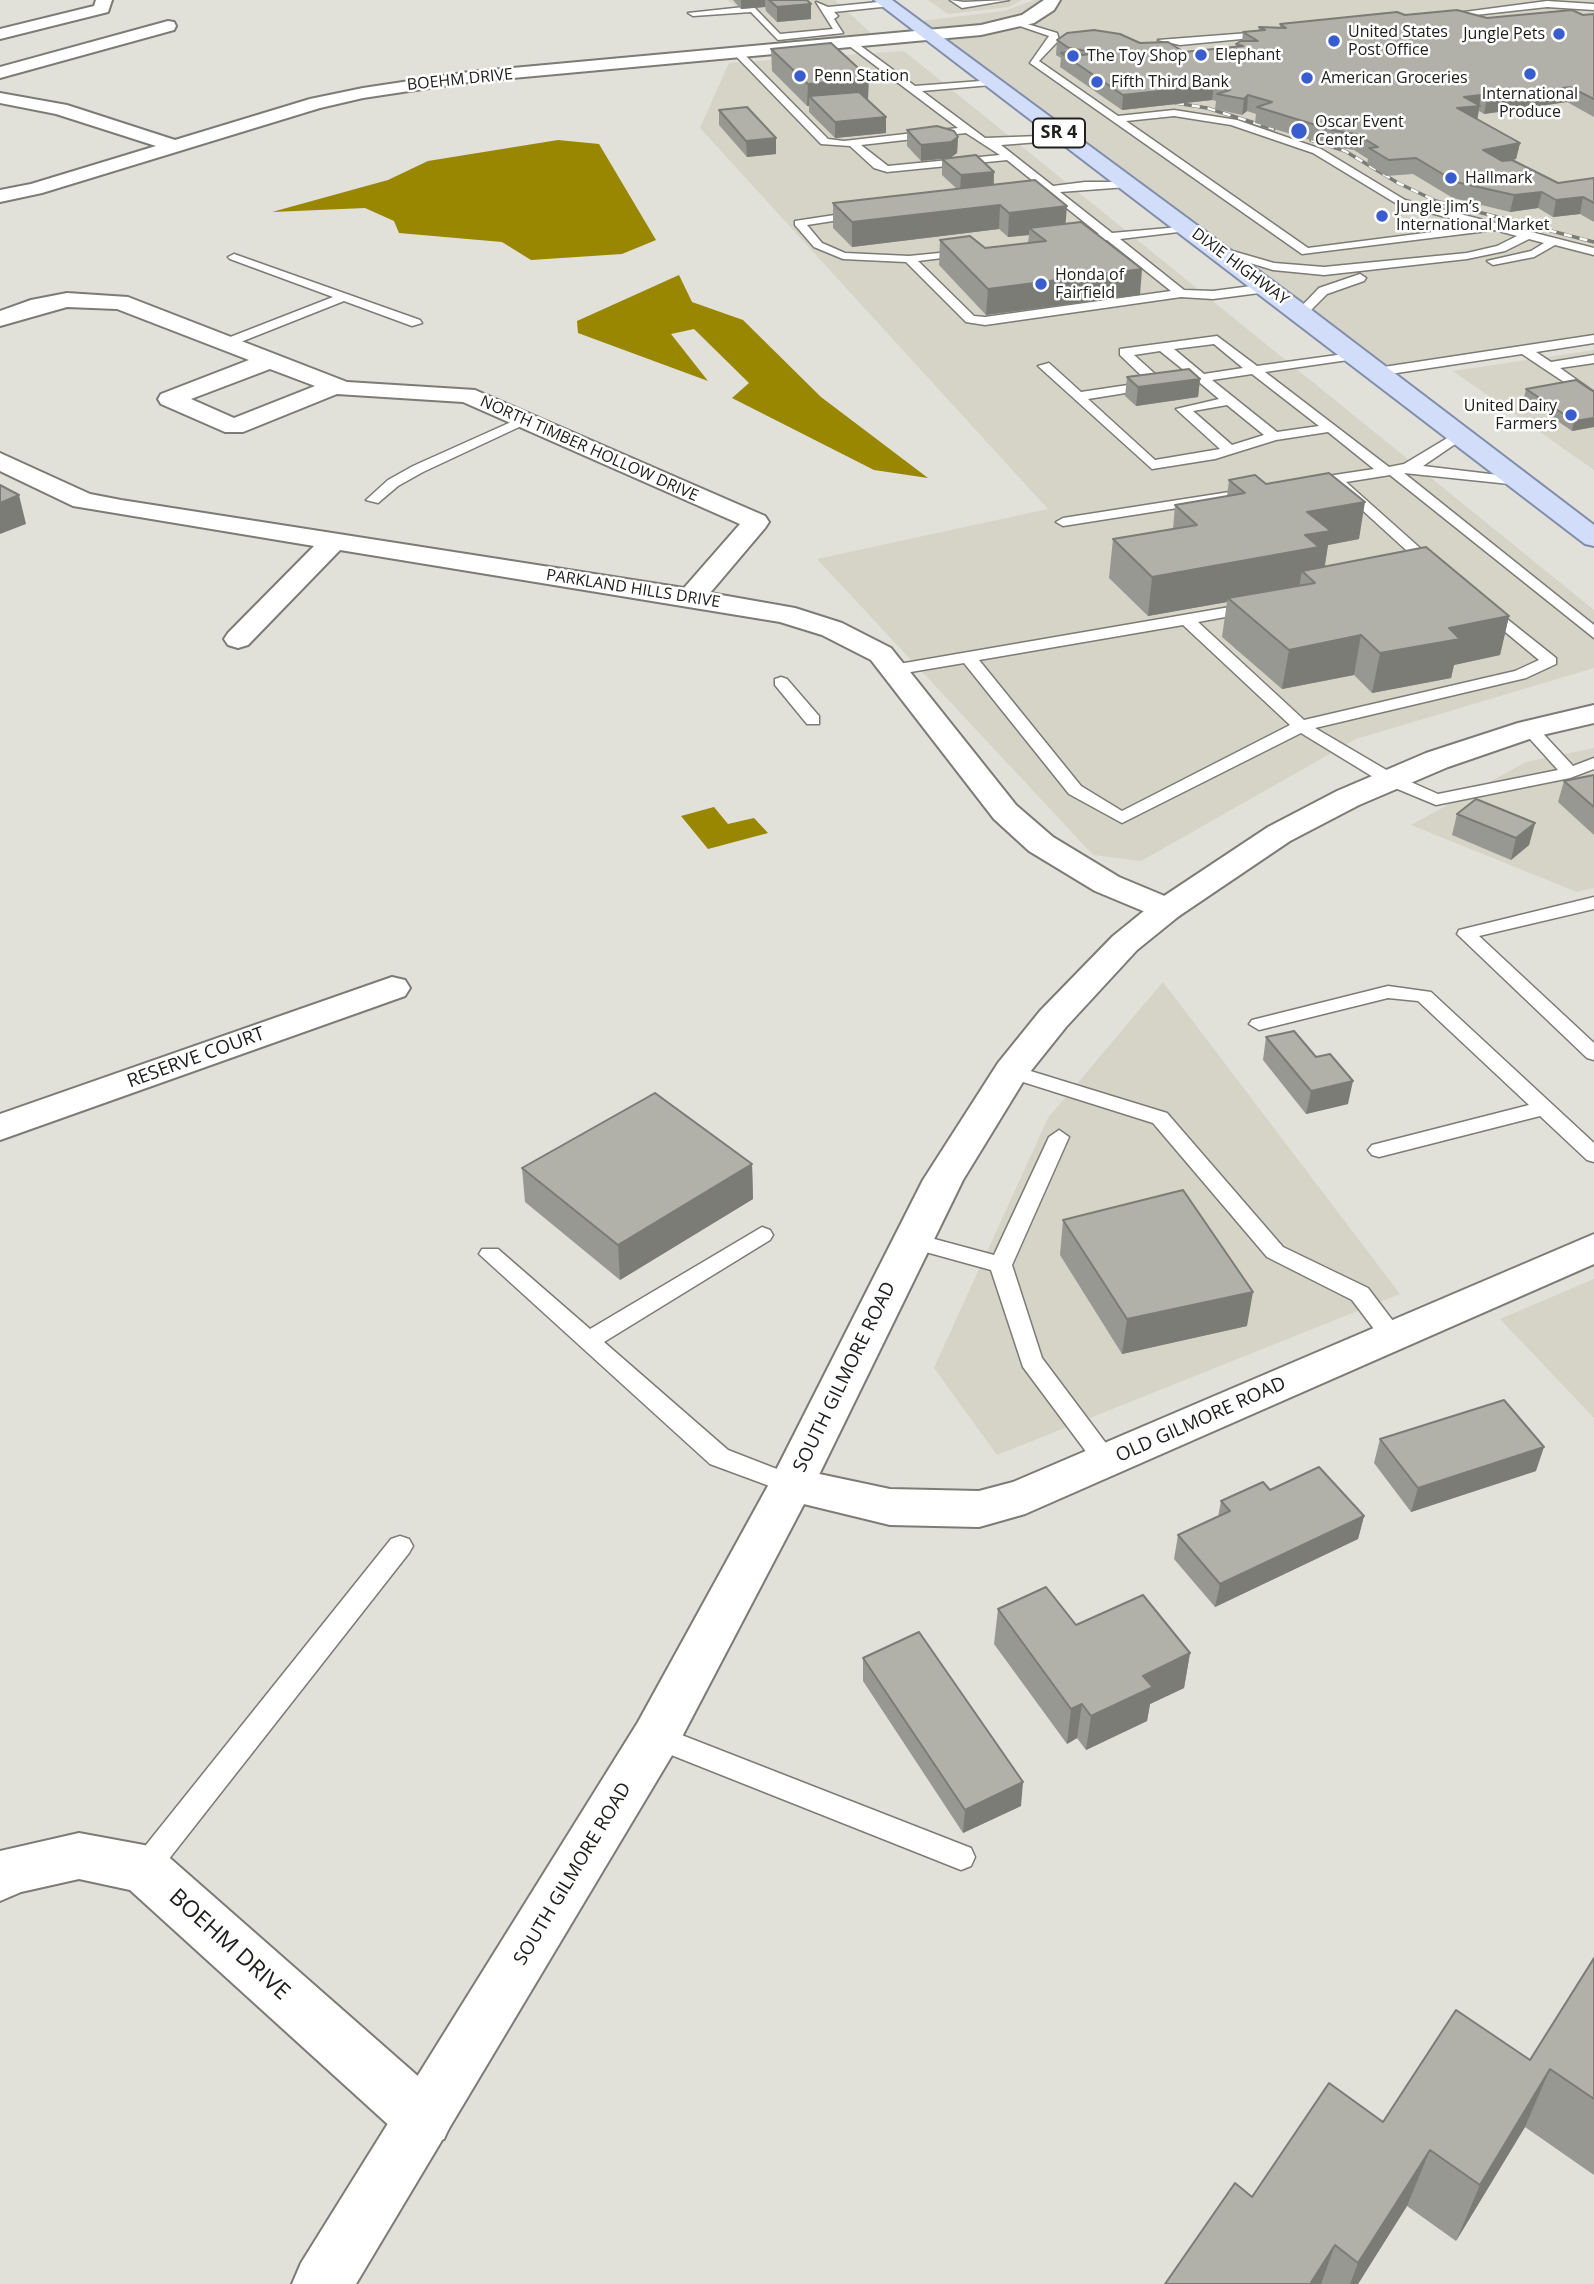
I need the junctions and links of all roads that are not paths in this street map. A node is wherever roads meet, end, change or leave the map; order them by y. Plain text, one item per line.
1 (104, 0) edge
2 (954, 0) edge
3 (1005, 0) edge
4 (1052, 0) edge
5 (817, 2) dead end
6 (886, 2) edge
7 (1565, 2) edge
8 (1594, 7) edge
9 (826, 10) junction
10 (693, 13) dead end
11 (1429, 17) edge
12 (1017, 22) junction
13 (168, 26) dead end
14 (1286, 31) edge
15 (0, 34) edge
16 (933, 36) junction
17 (1163, 40) edge
18 (783, 43) junction
19 (851, 43) junction
20 (738, 53) junction
21 (0, 73) edge
22 (991, 82) junction
23 (915, 89) junction
24 (0, 100) edge
25 (1116, 119) junction
26 (968, 130) junction
27 (1064, 137) junction
28 (852, 143) junction
29 (992, 143) junction
30 (175, 146) junction
31 (146, 155) junction
32 (1008, 156) junction
33 (1127, 184) junction
34 (1049, 193) junction
35 (0, 196) edge
36 (869, 213) edge
37 (1187, 228) junction
38 (1493, 228) junction
39 (1525, 236) junction
40 (1111, 237) junction
41 (1057, 242) edge
42 (1553, 242) junction
43 (1215, 249) junction
44 (977, 250) edge
45 (1594, 252) edge
46 (234, 257) dead end
47 (909, 259) junction
48 (1267, 288) junction
49 (1181, 293) junction
50 (344, 296) junction
51 (1301, 313) junction
52 (0, 319) edge
53 (416, 323) dead end
54 (1594, 339) edge
55 (223, 344) junction
56 (1163, 346) junction
57 (1525, 350) junction
58 (1355, 355) junction
59 (1594, 359) edge
60 (269, 361) junction
61 (1044, 366) dead end
62 (1549, 366) junction
63 (1254, 370) junction
64 (1377, 372) junction
65 (1200, 378) junction
66 (1169, 383) junction
67 (337, 386) junction
68 (1077, 397) junction
69 (1594, 398) edge
70 (1229, 401) junction
71 (525, 421) junction
72 (1331, 428) junction
73 (1459, 435) junction
74 (1274, 436) junction
75 (1230, 450) junction
76 (0, 461) edge
77 (1396, 470) junction
78 (1336, 479) junction
79 (1519, 481) junction
80 (1295, 485) edge
81 (1268, 490) edge
82 (373, 500) dead end
83 (1063, 522) dead end
84 (1589, 529) edge
85 (332, 543) junction
86 (1409, 574) edge
87 (690, 599) junction
88 (1477, 602) edge
89 (1268, 605) edge
90 (1186, 619) junction
91 (1594, 634) edge
92 (238, 639) dead end
93 (968, 657) junction
94 (893, 670) junction
95 (781, 682) dead end
96 (1594, 714) edge
97 (813, 719) dead end
98 (1300, 726) junction
99 (1529, 729) junction
100 (1594, 763) edge
101 (1570, 774) junction
102 (1389, 779) junction
103 (1594, 903) edge
104 (1167, 909) junction
105 (392, 988) dead end
106 (1259, 1024) dead end
107 (1594, 1054) edge
108 (1011, 1071) junction
109 (1544, 1108) junction
110 (0, 1128) edge
111 (1059, 1137) dead end
112 (1378, 1150) dead end
113 (1594, 1155) edge
114 (762, 1235) dead end
115 (912, 1241) junction
116 (1594, 1248) edge
117 (490, 1254) dead end
118 (1001, 1265) junction
119 (1391, 1335) junction
120 (588, 1342) junction
121 (1108, 1462) junction
122 (791, 1485) junction
123 (400, 1546) dead end
124 (656, 1737) junction
125 (961, 1857) dead end
126 (3, 1868) edge
127 (144, 1869) junction
128 (425, 2119) junction
129 (323, 2284) edge

1 - 15 street
2 - 3 lane
4 - 12 street, BOEHM DRIVE
5 - 9 lane
6 - 9 lane
6 - 16 main road, DIXIE HIGHWAY / SR 4
7 - 8 lane
7 - 11 lane
9 - 18 lane
10 - 18 lane
12 - 16 street, BOEHM DRIVE
12 - 25 lane
13 - 21 street
14 - 17 lane
16 - 19 street, BOEHM DRIVE
16 - 22 main road, DIXIE HIGHWAY / SR 4
18 - 19 street, BOEHM DRIVE
18 - 20 street, BOEHM DRIVE
19 - 23 lane
20 - 28 lane
20 - 30 street, BOEHM DRIVE
22 - 23 lane
22 - 27 main road, DIXIE HIGHWAY / SR 4
23 - 26 lane
24 - 30 street
24 - 31 street
25 - 38 lane
25 - 38 lane
26 - 28 lane
26 - 29 lane
27 - 29 lane
27 - 33 main road, DIXIE HIGHWAY / SR 4
28 - 32 lane
29 - 32 lane
30 - 31 street, BOEHM DRIVE
31 - 35 street, BOEHM DRIVE
32 - 34 lane
33 - 34 lane
33 - 37 main road, DIXIE HIGHWAY / SR 4
34 - 40 lane
36 - 47 lane
37 - 40 lane
37 - 43 main road, DIXIE HIGHWAY / SR 4
38 - 39 lane
39 - 42 lane
39 - 43 lane
40 - 41 lane
40 - 49 lane
42 - 45 lane
42 - 51 lane
43 - 48 main road, DIXIE HIGHWAY / SR 4
44 - 47 lane
46 - 50 lane
47 - 49 lane
48 - 49 lane
48 - 51 main road, DIXIE HIGHWAY / SR 4
50 - 53 lane
50 - 55 lane
51 - 58 main road, DIXIE HIGHWAY / SR 4
52 - 55 street, NORTH TIMBER HOLLOW DRIVE
54 - 57 lane
55 - 60 street, NORTH TIMBER HOLLOW DRIVE
56 - 63 lane
56 - 65 lane
56 - 66 lane
57 - 62 lane
57 - 64 lane
58 - 63 lane
58 - 64 main road, DIXIE HIGHWAY / SR 4
59 - 62 lane
60 - 67 street, NORTH TIMBER HOLLOW DRIVE
60 - 67 street
61 - 68 lane
62 - 69 lane
63 - 65 lane
63 - 72 lane
64 - 73 main road, DIXIE HIGHWAY / SR 4
65 - 66 lane
65 - 70 lane
66 - 68 lane
67 - 71 street, NORTH TIMBER HOLLOW DRIVE
68 - 75 lane
70 - 74 lane
70 - 75 lane
71 - 82 lane
71 - 87 street, NORTH TIMBER HOLLOW DRIVE
72 - 74 lane
72 - 77 lane
73 - 77 lane
73 - 79 main road, DIXIE HIGHWAY / SR 4
74 - 75 lane
76 - 85 street, PARKLAND HILLS DRIVE
77 - 78 lane
77 - 79 lane
77 - 91 lane
78 - 80 lane
78 - 86 lane
79 - 84 main road, DIXIE HIGHWAY / SR 4
81 - 83 lane
85 - 87 street, PARKLAND HILLS DRIVE
85 - 92 street
87 - 94 street, PARKLAND HILLS DRIVE
88 - 98 lane
89 - 90 lane
90 - 93 lane
90 - 98 lane
93 - 94 lane
93 - 98 lane
94 - 104 street, PARKLAND HILLS DRIVE
95 - 97 lane
96 - 99 street, SOUTH GILMORE ROAD
98 - 102 lane
99 - 101 lane
99 - 102 street, SOUTH GILMORE ROAD
100 - 101 lane
101 - 102 lane
102 - 104 street, SOUTH GILMORE ROAD
103 - 107 lane
104 - 108 street, SOUTH GILMORE ROAD
105 - 110 street, RESERVE COURT
106 - 109 lane
108 - 115 street, SOUTH GILMORE ROAD
108 - 119 lane
109 - 112 lane
109 - 113 lane
111 - 118 lane
114 - 120 lane
115 - 118 lane
115 - 122 street, SOUTH GILMORE ROAD
116 - 119 street, OLD GILMORE ROAD
117 - 120 lane
118 - 121 lane
119 - 121 street, OLD GILMORE ROAD
120 - 122 lane
121 - 122 street, OLD GILMORE ROAD
122 - 124 street, SOUTH GILMORE ROAD
123 - 127 lane
124 - 125 lane
124 - 128 street, SOUTH GILMORE ROAD
126 - 127 street
127 - 128 street, BOEHM DRIVE
128 - 129 street, SOUTH GILMORE ROAD

